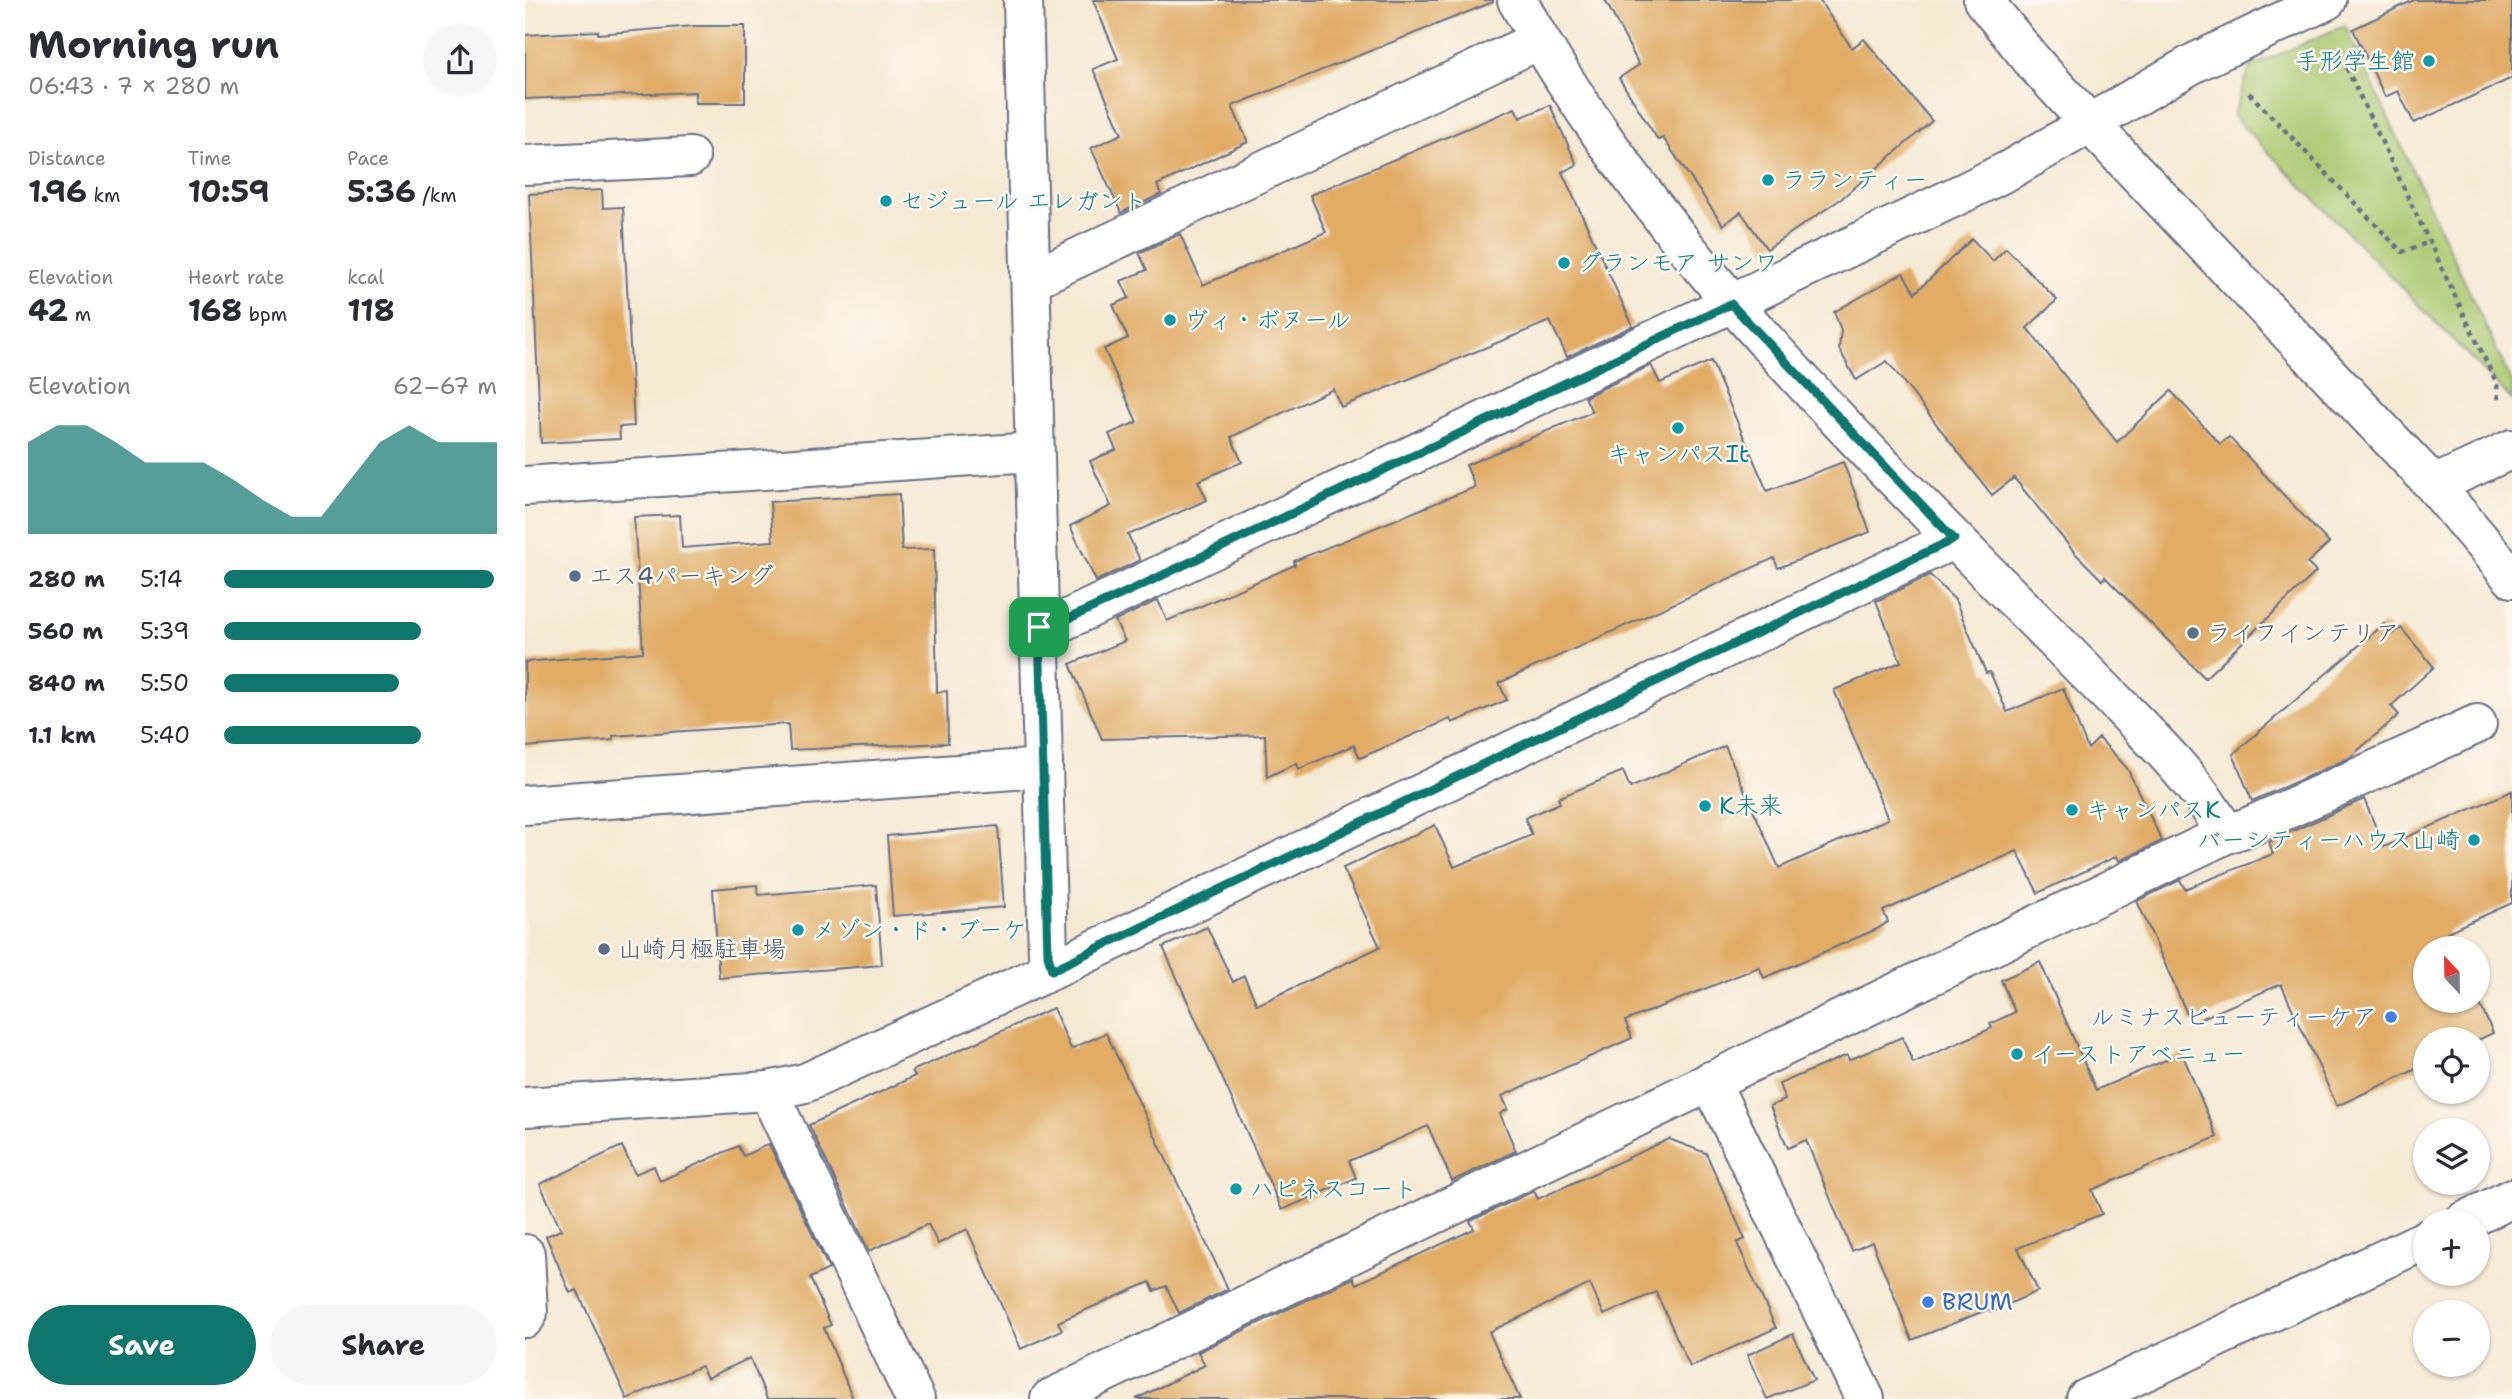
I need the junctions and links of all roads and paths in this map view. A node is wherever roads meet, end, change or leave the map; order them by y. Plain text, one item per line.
1 (1023, 0) edge
2 (1517, 0) edge
3 (1983, 0) edge
4 (2310, 4) edge
5 (1539, 40) junction
6 (2327, 55) dead end
7 (2258, 85) dead end
8 (2090, 124) junction
9 (690, 157) dead end
10 (525, 166) edge
11 (2429, 242) junction
12 (1031, 280) junction
13 (1731, 304) junction
14 (2498, 407) dead end
15 (2512, 449) edge
16 (1034, 452) junction
17 (2434, 485) junction
18 (525, 486) edge
19 (1954, 539) junction
20 (2512, 578) edge
21 (1039, 627) junction
22 (2477, 724) dead end
23 (1042, 768) junction
24 (525, 805) edge
25 (2226, 834) junction
26 (1052, 970) junction
27 (1710, 1081) junction
28 (768, 1091) junction
29 (525, 1107) edge
30 (2512, 1198) edge
31 (2490, 1209) edge
32 (2413, 1246) edge
33 (525, 1254) edge
34 (525, 1318) edge
35 (915, 1399) edge
36 (1050, 1399) edge
37 (1865, 1399) edge
38 (2086, 1399) edge

1 - 12 street
2 - 5 street
3 - 8 street
4 - 8 street
5 - 12 street
5 - 13 street
6 - 11 path
7 - 11 path
8 - 13 street
8 - 17 street
9 - 10 street
11 - 14 path
12 - 16 street
13 - 19 street
13 - 21 street
15 - 17 street
16 - 18 street
16 - 21 street
17 - 20 street
19 - 25 street
19 - 26 street
21 - 23 street
22 - 25 street
23 - 24 street
23 - 26 street
25 - 27 street
26 - 28 street
27 - 36 street
27 - 37 street
28 - 29 street
28 - 35 street
30 - 31 street
32 - 38 street
33 - 34 street

